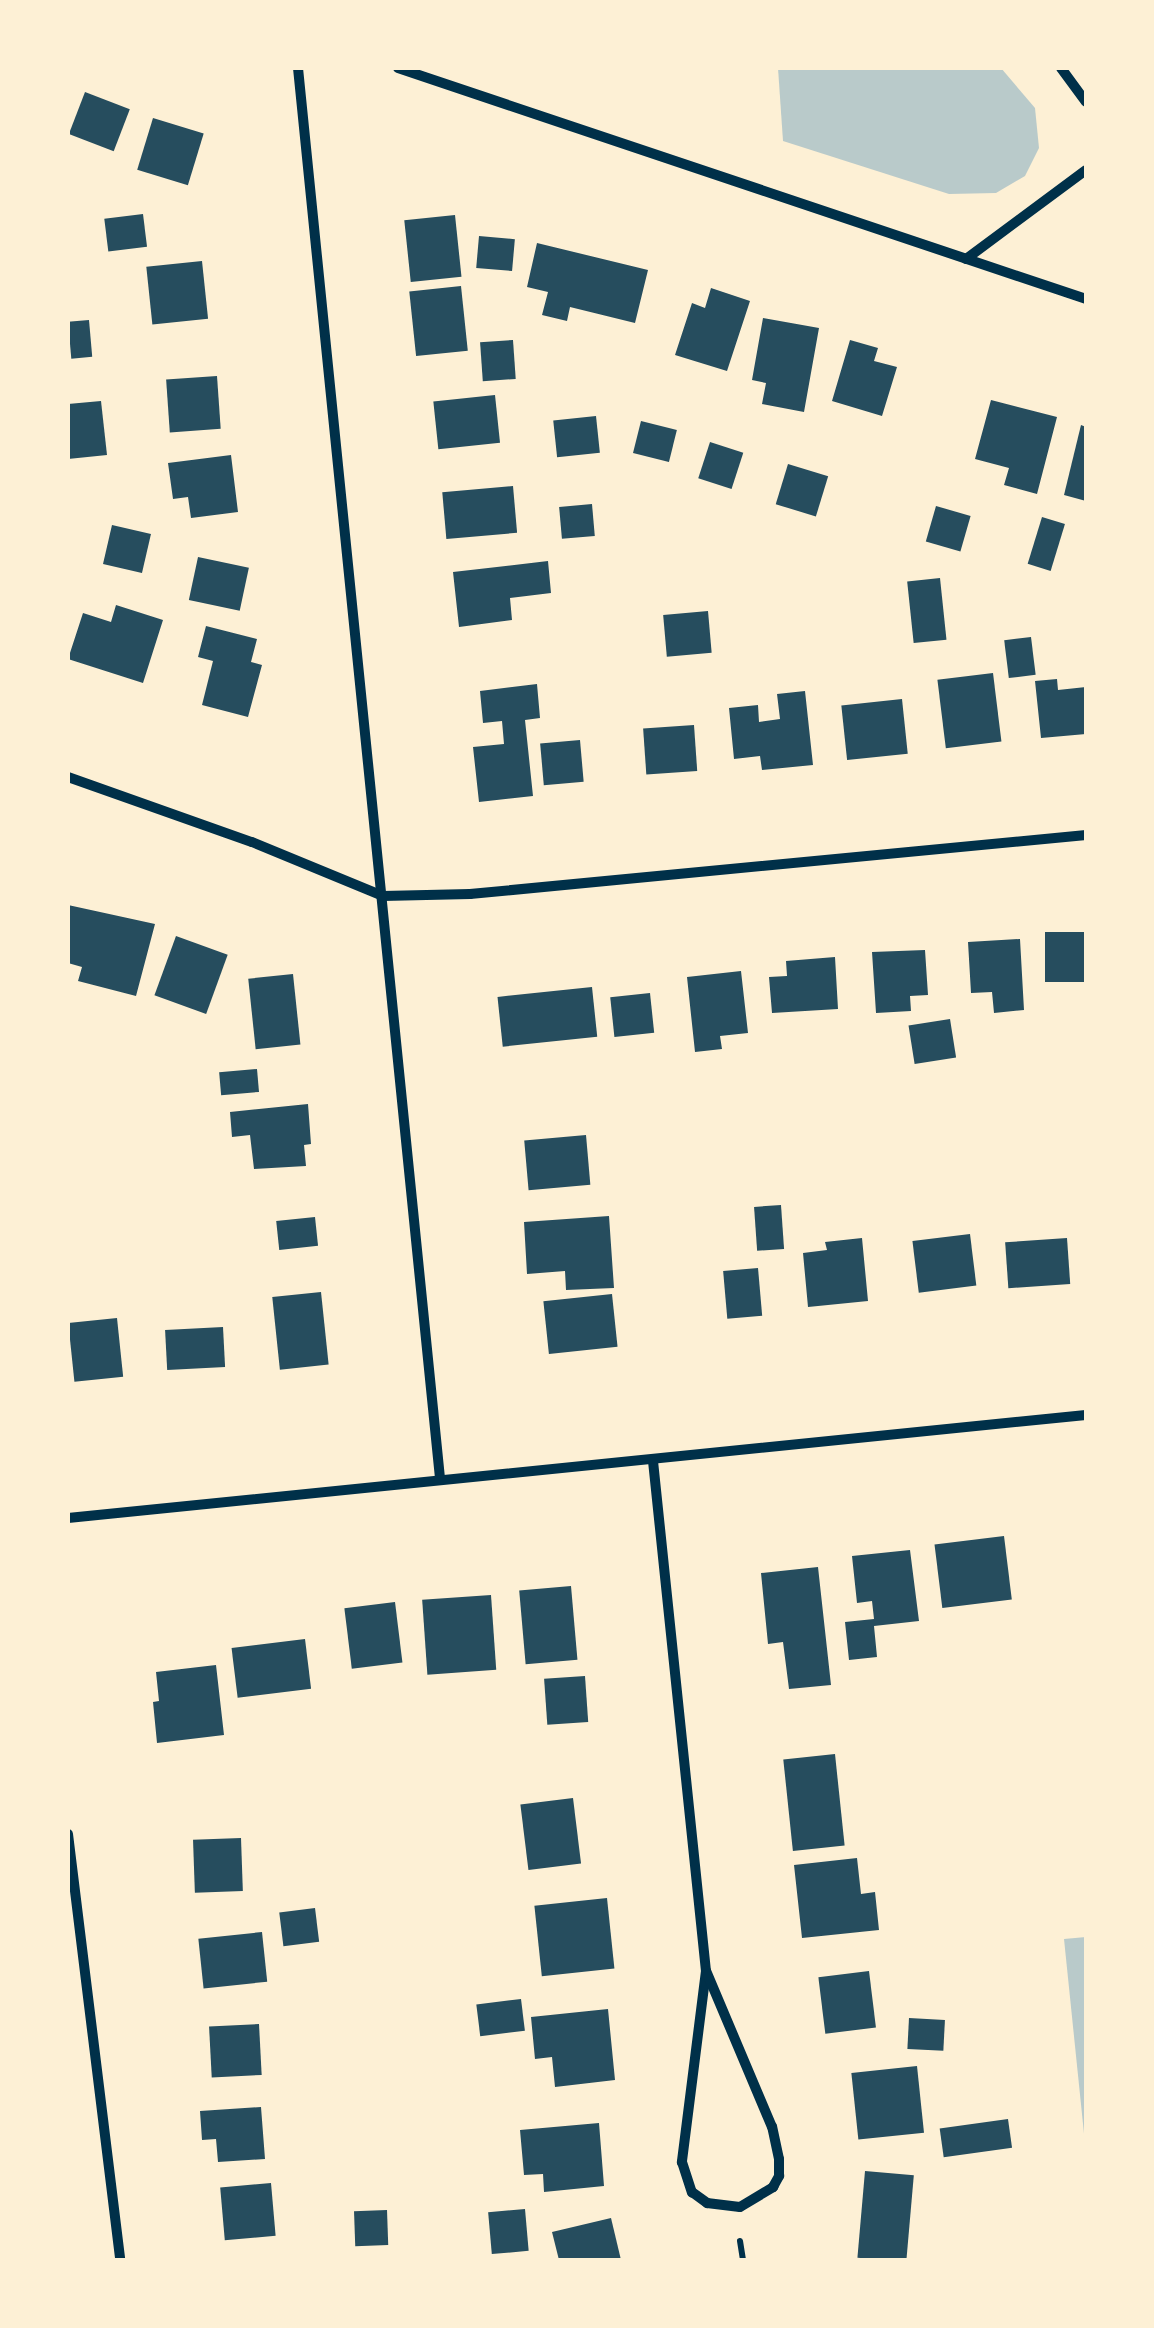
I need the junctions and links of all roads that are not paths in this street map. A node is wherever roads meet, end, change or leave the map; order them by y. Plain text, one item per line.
1 (298, 68) edge
2 (398, 68) edge
3 (1060, 68) edge
4 (1086, 102) edge
5 (1086, 170) edge
6 (966, 259) junction
7 (1086, 299) edge
8 (68, 778) edge
9 (1086, 835) edge
10 (383, 896) junction
11 (1086, 1415) edge
12 (653, 1461) junction
13 (440, 1479) junction
14 (68, 1518) edge
15 (68, 1834) edge
16 (706, 1971) junction
17 (120, 2260) edge

1 - 10 street
2 - 6 street
3 - 4 street
5 - 6 street
6 - 7 street
8 - 10 street
9 - 10 street
10 - 13 street
11 - 12 street
12 - 13 street
12 - 16 street
13 - 14 street
15 - 17 street
16 - 16 street

